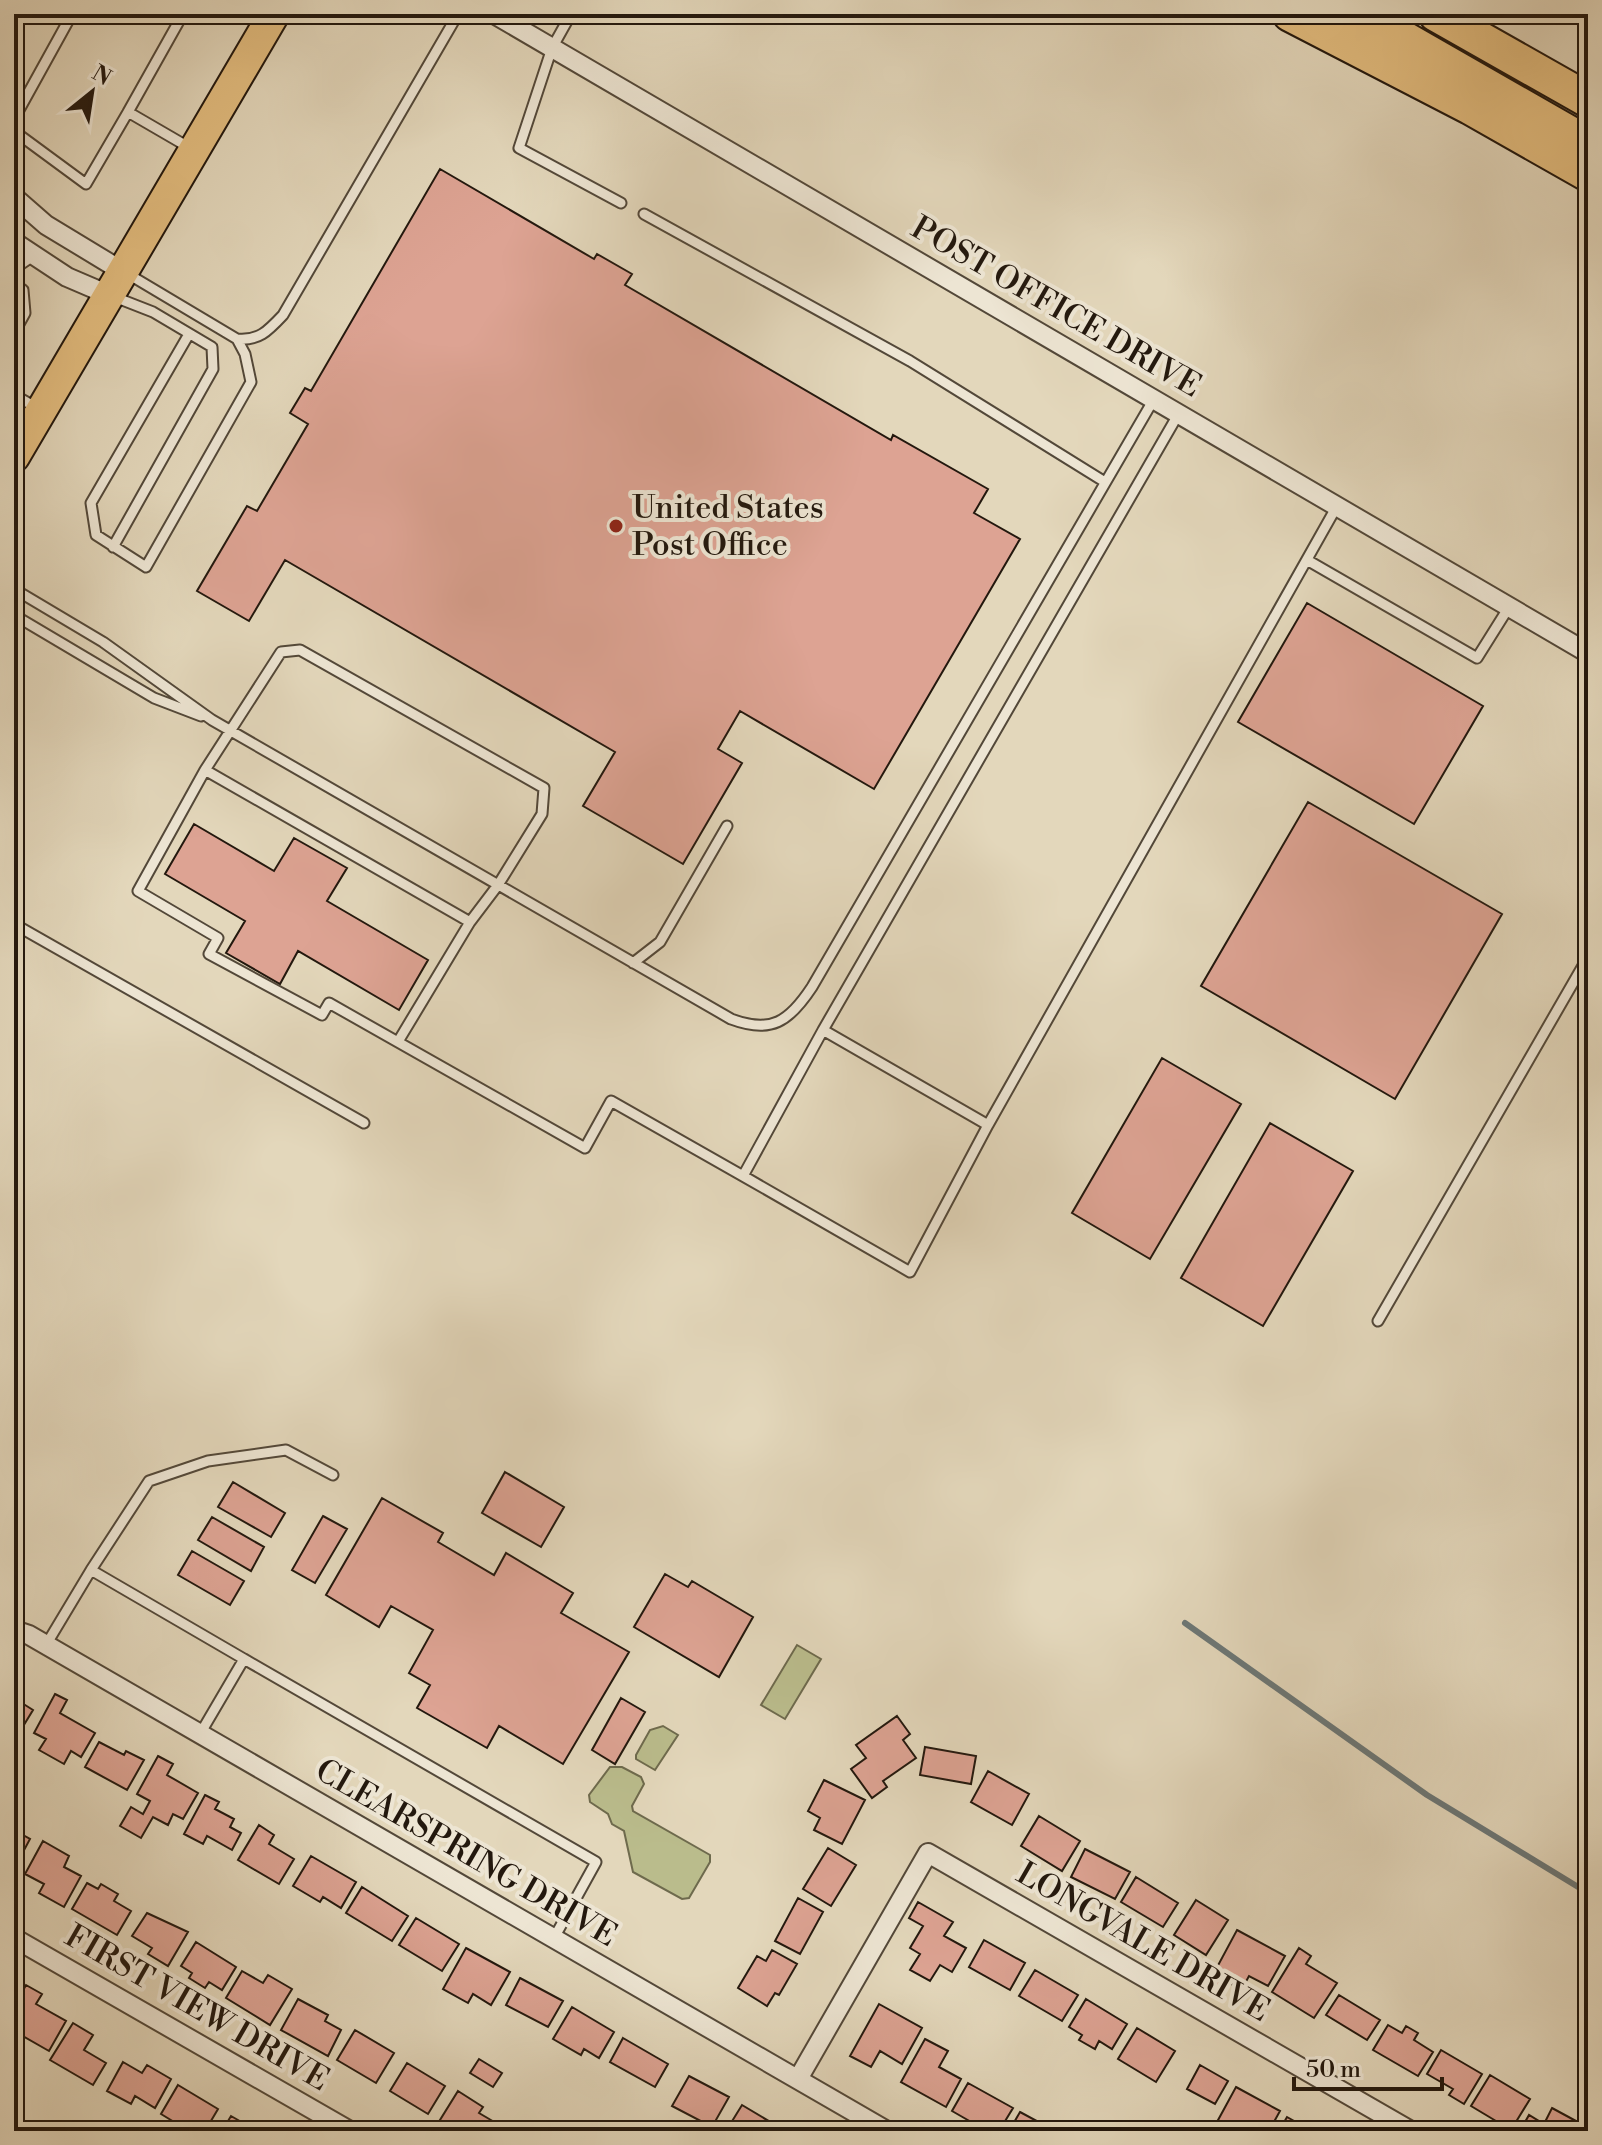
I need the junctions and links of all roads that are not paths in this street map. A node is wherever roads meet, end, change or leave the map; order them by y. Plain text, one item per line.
1 (72, 14) edge
2 (274, 14) edge
3 (458, 14) edge
4 (494, 14) edge
5 (571, 14) edge
6 (1290, 14) edge
7 (1361, 14) edge
8 (1436, 14) edge
9 (1483, 14) edge
10 (181, 15) edge
11 (552, 48) junction
12 (1582, 97) edge
13 (128, 112) junction
14 (14, 119) edge
15 (14, 131) edge
16 (1588, 144) edge
17 (194, 150) junction
18 (1588, 174) edge
19 (14, 197) edge
20 (621, 203) dead end
21 (644, 214) dead end
22 (14, 242) edge
23 (33, 256) junction
24 (14, 269) edge
25 (115, 283) junction
26 (14, 284) edge
27 (14, 333) edge
28 (189, 334) junction
29 (237, 339) junction
30 (14, 395) edge
31 (1154, 398) junction
32 (41, 411) junction
33 (1179, 413) junction
34 (14, 457) edge
35 (1105, 482) junction
36 (1337, 506) junction
37 (113, 547) junction
38 (1307, 560) junction
39 (14, 589) edge
40 (1509, 607) junction
41 (14, 615) edge
42 (1588, 653) edge
43 (212, 720) junction
44 (228, 729) junction
45 (205, 770) junction
46 (727, 826) dead end
47 (498, 885) junction
48 (470, 922) junction
49 (14, 924) edge
50 (1588, 957) edge
51 (633, 963) junction
52 (823, 1030) junction
53 (399, 1040) junction
54 (364, 1123) dead end
55 (988, 1125) junction
56 (743, 1176) junction
57 (1378, 1321) dead end
58 (333, 1475) dead end
59 (91, 1570) junction
60 (14, 1630) edge
61 (46, 1645) junction
62 (244, 1659) junction
63 (200, 1734) junction
64 (14, 1938) edge
65 (554, 1938) junction
66 (798, 2079) junction
67 (350, 2131) edge
68 (887, 2131) edge
69 (1411, 2131) edge

1 - 14 lane
2 - 17 main road
3 - 29 lane
4 - 11 street, POST OFFICE DRIVE
5 - 11 lane
6 - 18 highway
7 - 16 highway
8 - 12 highway
9 - 12 highway
10 - 13 lane
11 - 20 lane
11 - 31 street, POST OFFICE DRIVE
13 - 15 lane
13 - 17 lane
17 - 25 main road
19 - 25 street
21 - 35 lane
22 - 23 street
23 - 24 lane
23 - 25 street
25 - 28 lane
25 - 29 lane
25 - 32 main road
26 - 27 lane
28 - 37 lane
28 - 37 lane
29 - 37 lane
30 - 32 lane
31 - 33 street, POST OFFICE DRIVE
31 - 35 lane
32 - 34 main road
33 - 36 street, POST OFFICE DRIVE
33 - 52 lane
35 - 51 lane
36 - 38 lane
36 - 40 street, POST OFFICE DRIVE
38 - 40 lane
38 - 55 lane
39 - 43 lane
40 - 42 street, POST OFFICE DRIVE
41 - 43 lane
43 - 44 lane
44 - 45 lane
44 - 47 lane
44 - 47 lane
45 - 48 lane
45 - 53 lane
46 - 51 lane
47 - 48 lane
47 - 51 lane
48 - 53 lane
49 - 54 lane
50 - 57 lane
52 - 55 lane
52 - 56 lane
53 - 56 lane
55 - 56 lane
58 - 59 lane
59 - 61 lane
59 - 62 lane
60 - 61 street, CLEARSPRING DRIVE
61 - 63 street, CLEARSPRING DRIVE
62 - 63 lane
62 - 65 lane
63 - 65 street, CLEARSPRING DRIVE
64 - 67 street, FIRST VIEW DRIVE
65 - 66 street, CLEARSPRING DRIVE
66 - 68 street, CLEARSPRING DRIVE
66 - 69 street, LONGVALE DRIVE

